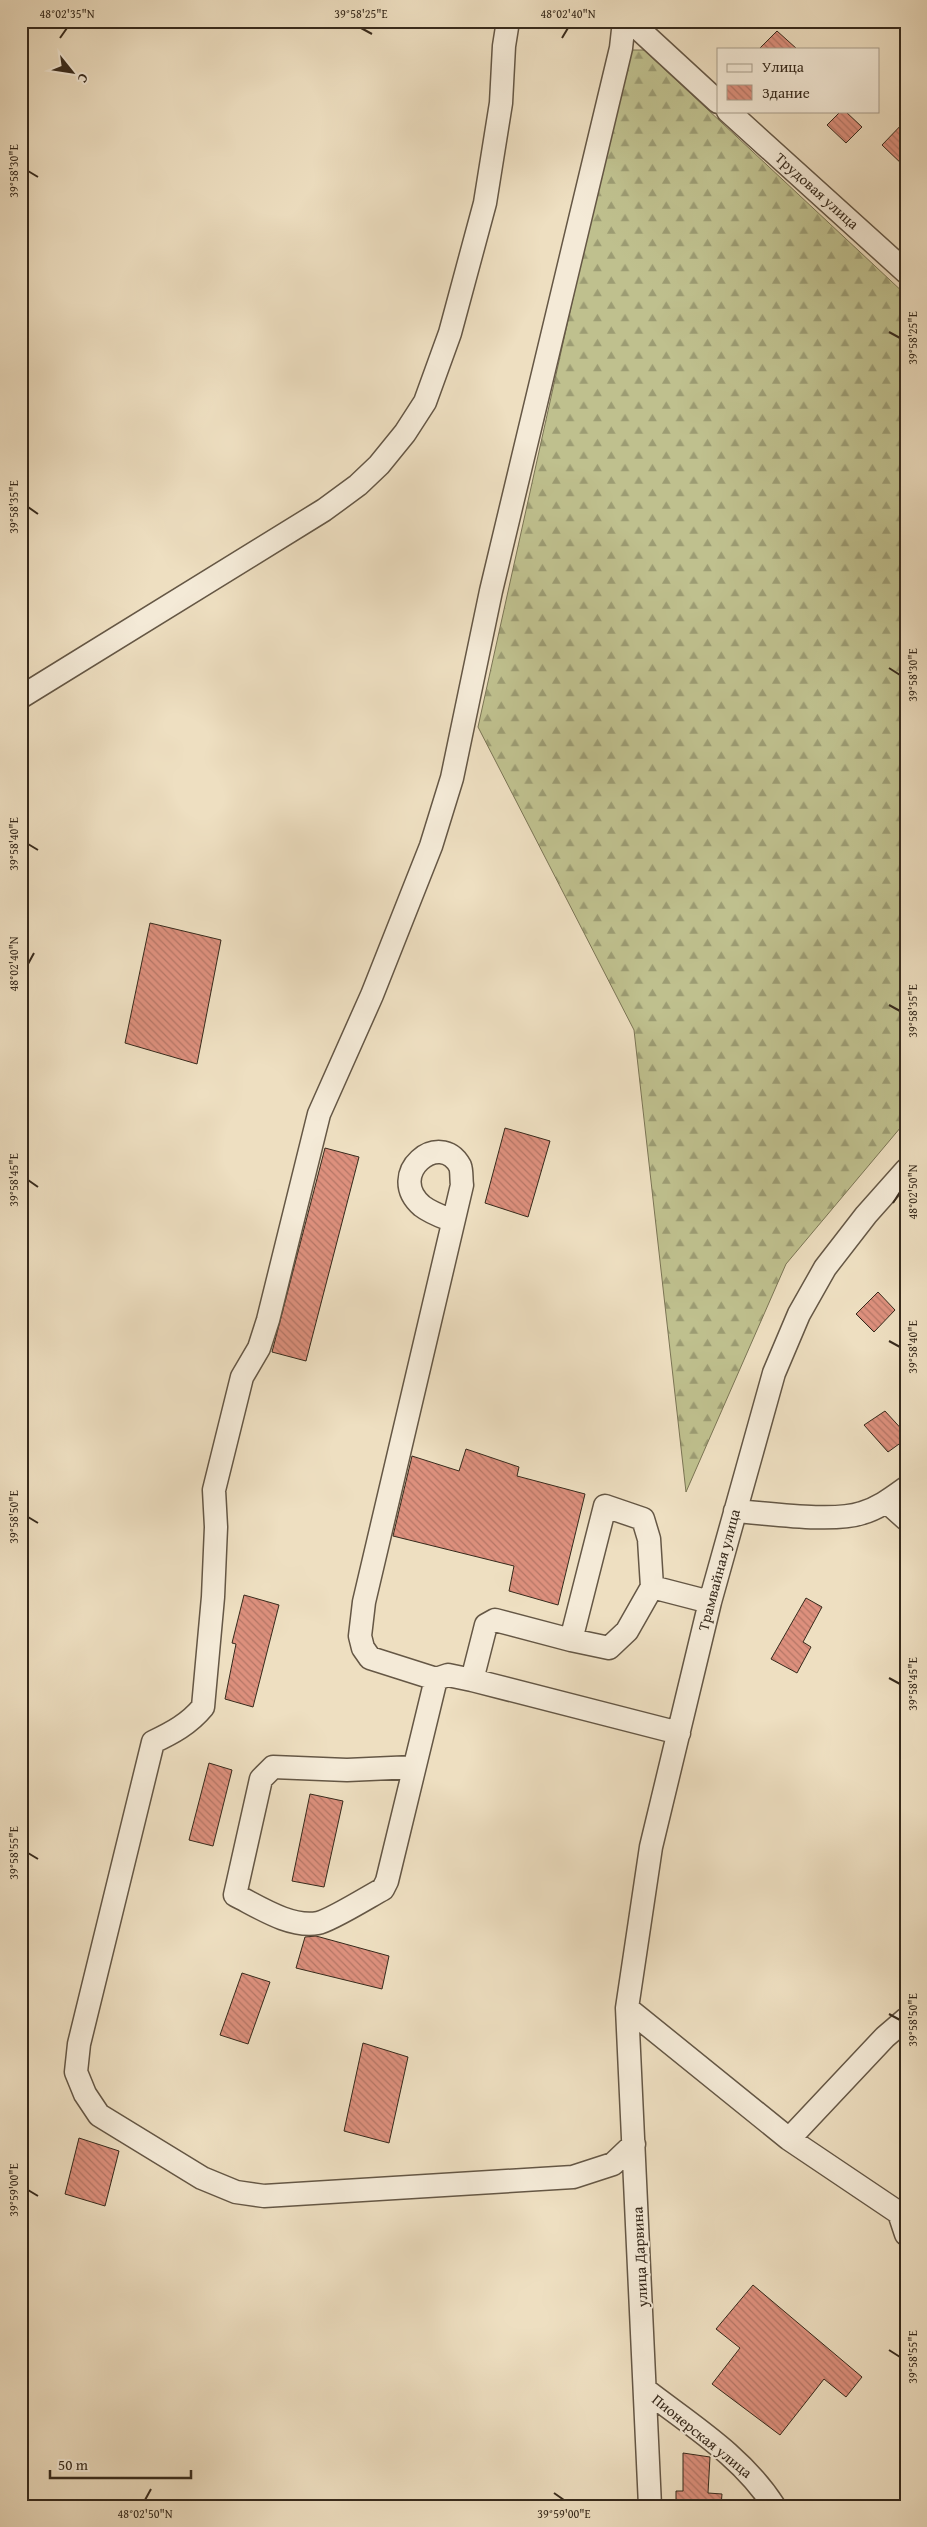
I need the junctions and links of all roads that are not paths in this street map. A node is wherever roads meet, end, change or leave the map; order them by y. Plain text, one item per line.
1 (508, 21) edge
2 (624, 21) edge
3 (630, 21) edge
4 (717, 101) edge
5 (729, 112) edge
6 (906, 272) edge
7 (21, 697) edge
8 (906, 1170) edge
9 (453, 1221) dead end
10 (906, 1488) edge
11 (887, 1502) junction
12 (735, 1511) junction
13 (906, 1519) edge
14 (652, 1587) junction
15 (710, 1602) junction
16 (571, 1640) junction
17 (436, 1679) junction
18 (472, 1680) junction
19 (679, 1733) junction
20 (414, 1767) junction
21 (627, 2008) junction
22 (906, 2019) edge
23 (789, 2139) junction
24 (634, 2144) junction
25 (906, 2234) edge
26 (647, 2391) junction
27 (650, 2506) edge
28 (774, 2506) edge

1 - 7 street
2 - 24 street
3 - 4 street
5 - 6 street, Трудовая улица
8 - 12 street, Трамвайная улица
9 - 17 street
10 - 11 street
11 - 12 street
11 - 13 street
12 - 15 street, Трамвайная улица
14 - 15 street
14 - 16 street
14 - 16 street
15 - 19 street, Трамвайная улица
16 - 18 street
17 - 18 street
17 - 20 street
18 - 19 street
19 - 21 street, Трамвайная улица
20 - 20 street
21 - 23 street
21 - 24 street, улица Дарвина
22 - 23 street
23 - 25 street
24 - 26 street, улица Дарвина
26 - 27 street, улица Дарвина
26 - 28 street, Пионерская улица

